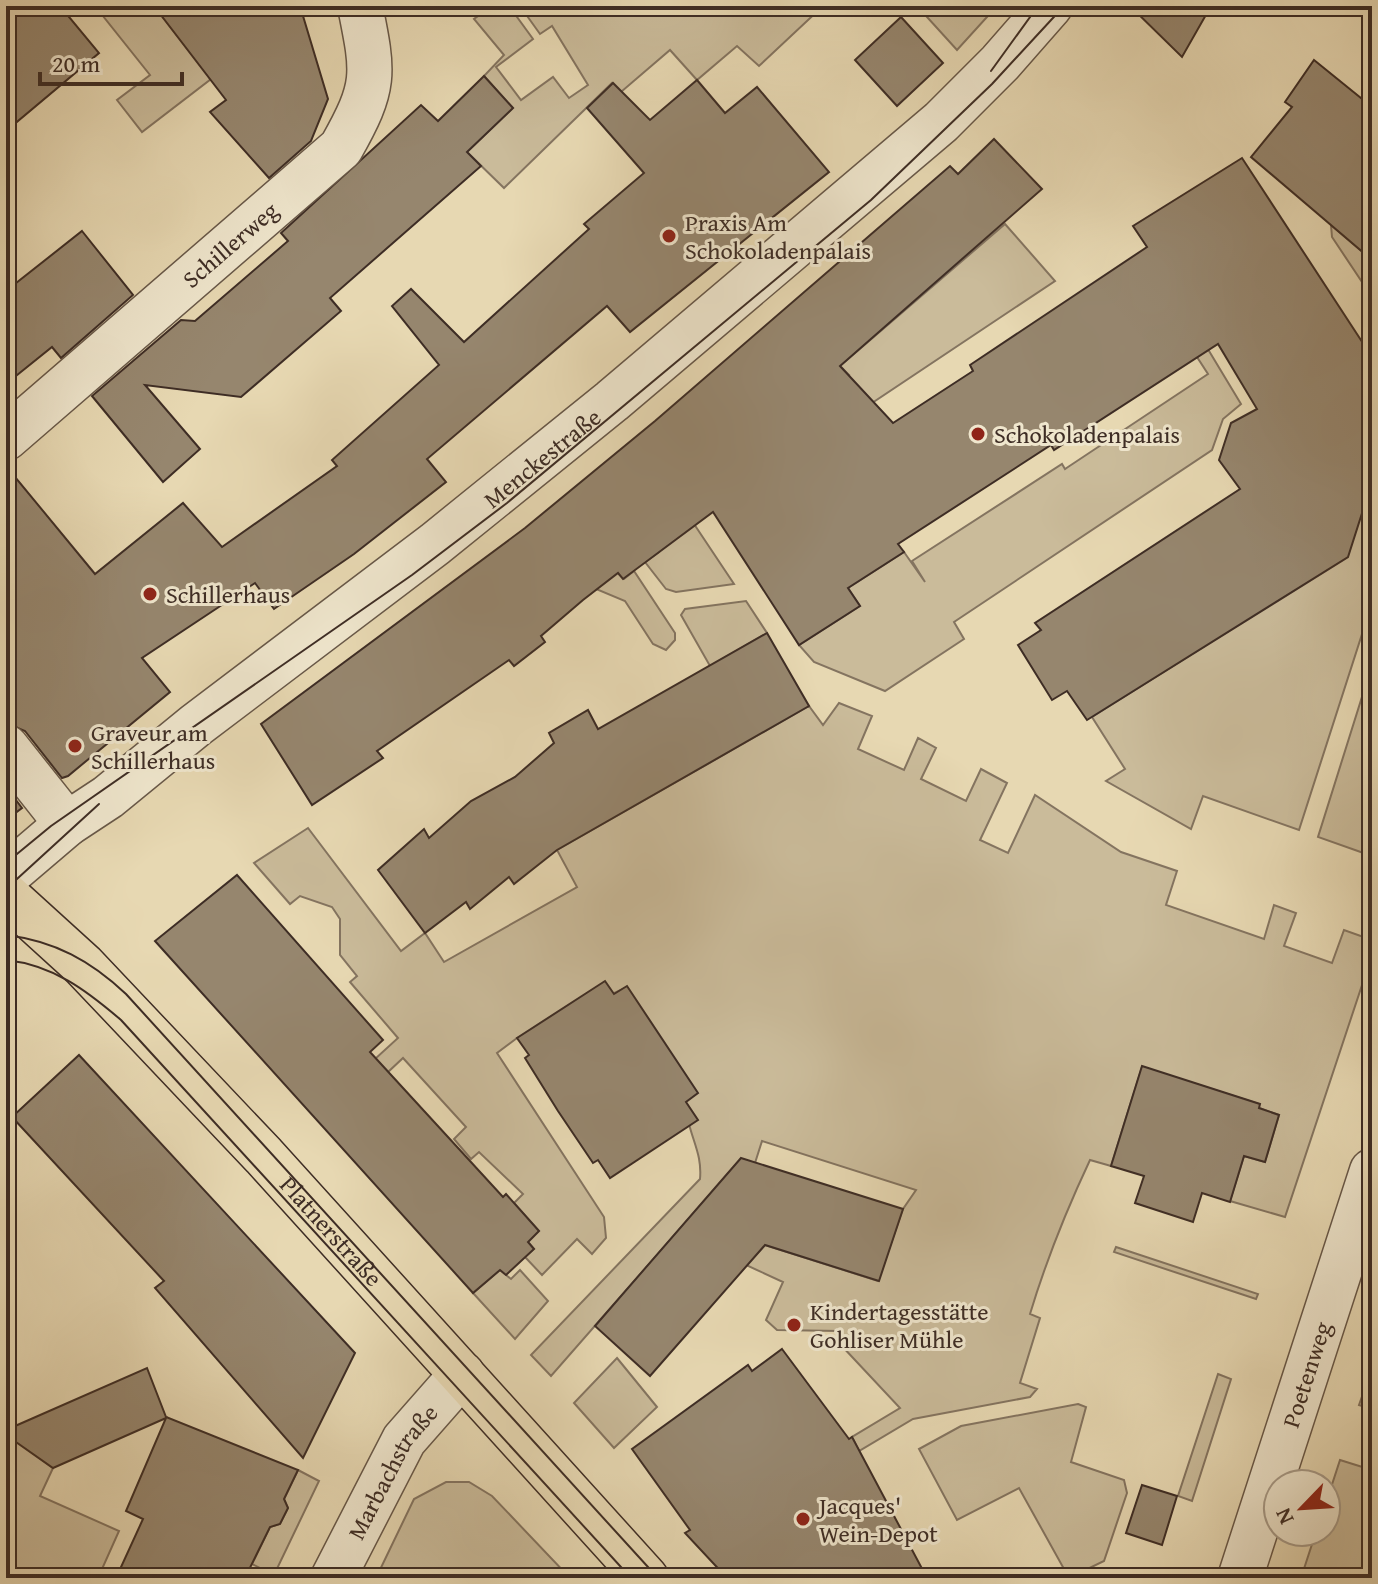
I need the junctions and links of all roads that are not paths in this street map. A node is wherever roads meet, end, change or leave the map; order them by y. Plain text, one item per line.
1 (360, 6) edge
2 (1050, 6) edge
3 (6, 438) edge
4 (6, 747) edge
5 (67, 824) junction
6 (6, 876) edge
7 (6, 895) edge
8 (1372, 1171) edge
9 (462, 1374) junction
10 (333, 1578) edge
11 (646, 1578) edge
12 (1240, 1578) edge

1 - 3 street, Schillerweg
2 - 5 street, Menckestraße
4 - 5 street
5 - 6 street, Menckestraße
7 - 9 main road, Platnerstraße
8 - 12 street, Poetenweg
9 - 10 street, Marbachstraße
9 - 11 main road, Platnerstraße

